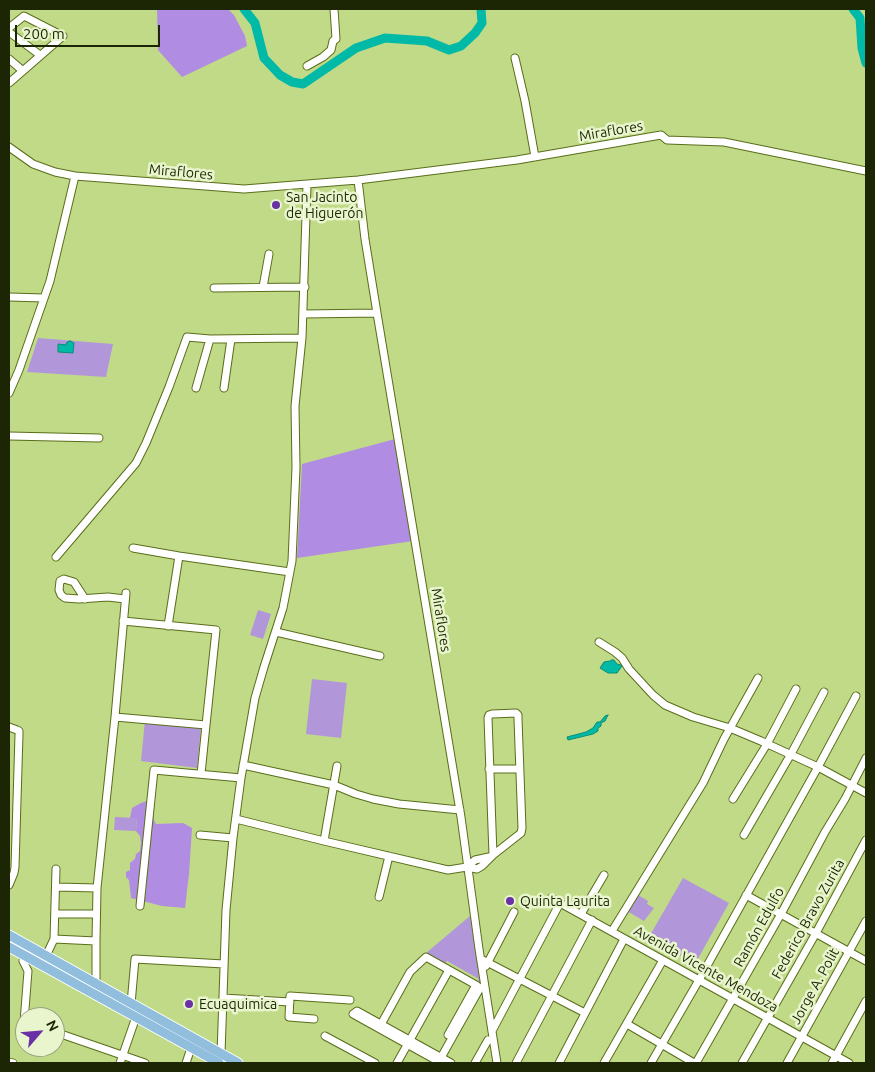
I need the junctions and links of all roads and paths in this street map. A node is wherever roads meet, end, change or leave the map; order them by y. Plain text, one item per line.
1 (334, 9) edge
2 (9, 30) edge
3 (40, 55) junction
4 (515, 58) dead end
5 (9, 59) edge
6 (307, 66) dead end
7 (23, 70) junction
8 (9, 83) edge
9 (9, 147) edge
10 (535, 157) junction
11 (866, 171) edge
12 (75, 176) junction
13 (358, 180) junction
14 (307, 185) junction
15 (270, 254) dead end
16 (263, 287) junction
17 (305, 287) junction
18 (214, 288) dead end
19 (9, 297) edge
20 (44, 298) junction
21 (377, 313) junction
22 (303, 314) junction
23 (302, 338) junction
24 (210, 339) junction
25 (231, 339) junction
26 (19, 370) junction
27 (9, 372) edge
28 (196, 388) dead end
29 (224, 388) dead end
30 (9, 393) edge
31 (9, 436) edge
32 (99, 438) dead end
33 (133, 548) dead end
34 (180, 556) junction
35 (56, 557) dead end
36 (290, 572) junction
37 (84, 598) dead end
38 (123, 621) junction
39 (168, 626) junction
40 (276, 632) junction
41 (599, 642) dead end
42 (380, 656) dead end
43 (758, 678) dead end
44 (796, 689) dead end
45 (824, 692) dead end
46 (856, 696) dead end
47 (115, 717) junction
48 (206, 725) junction
49 (9, 727) edge
50 (730, 728) junction
51 (767, 744) junction
52 (791, 754) junction
53 (866, 758) edge
54 (243, 765) junction
55 (336, 766) dead end
56 (818, 767) junction
57 (490, 769) junction
58 (519, 769) junction
59 (201, 774) junction
60 (241, 778) junction
61 (334, 785) junction
62 (852, 785) junction
63 (866, 792) edge
64 (733, 800) dead end
65 (460, 810) junction
66 (236, 819) junction
67 (12, 823) edge
68 (200, 835) dead end
69 (744, 835) dead end
70 (233, 838) junction
71 (866, 840) edge
72 (324, 841) junction
73 (388, 856) junction
74 (491, 856) junction
75 (467, 868) junction
76 (56, 869) dead end
77 (604, 875) dead end
78 (9, 885) edge
79 (56, 887) junction
80 (98, 888) junction
81 (746, 896) junction
82 (379, 897) dead end
83 (551, 898) dead end
84 (560, 902) junction
85 (140, 906) dead end
86 (514, 912) dead end
87 (55, 914) junction
88 (96, 914) junction
89 (581, 914) junction
90 (781, 914) junction
91 (592, 920) junction
92 (866, 921) edge
93 (612, 931) junction
94 (816, 933) junction
95 (9, 936) edge
96 (624, 939) junction
97 (54, 940) junction
98 (96, 941) junction
99 (9, 947) edge
100 (849, 951) junction
101 (46, 956) junction
102 (663, 960) junction
103 (22, 961) dead end
104 (484, 961) junction
105 (866, 961) edge
106 (224, 964) junction
107 (449, 970) junction
108 (520, 979) junction
109 (699, 980) junction
110 (96, 984) junction
111 (552, 996) junction
112 (223, 998) junction
113 (733, 999) junction
114 (350, 1000) dead end
115 (866, 1001) edge
116 (290, 1002) junction
117 (131, 1004) junction
118 (25, 1007) edge
119 (585, 1013) junction
120 (136, 1017) junction
121 (767, 1018) junction
122 (314, 1019) dead end
123 (626, 1024) junction
124 (492, 1031) junction
125 (65, 1035) edge
126 (325, 1036) dead end
127 (801, 1037) junction
128 (488, 1040) dead end
129 (409, 1042) junction
130 (662, 1045) junction
131 (191, 1048) junction
132 (122, 1055) junction
133 (836, 1056) junction
134 (220, 1059) edge
135 (437, 1061) edge
136 (9, 1062) edge
137 (12, 1063) edge
138 (120, 1063) edge
139 (145, 1063) edge
140 (186, 1063) edge
141 (235, 1063) edge
142 (375, 1063) edge
143 (397, 1063) edge
144 (450, 1063) edge
145 (475, 1063) edge
146 (497, 1063) edge
147 (516, 1063) edge
148 (559, 1063) edge
149 (604, 1063) edge
150 (651, 1063) edge
151 (695, 1063) edge
152 (742, 1063) edge
153 (786, 1063) edge
154 (832, 1063) edge
155 (849, 1063) edge

1 - 6 street
2 - 3 street
2 - 3 street
3 - 7 street
4 - 10 street
5 - 7 street
7 - 8 street
9 - 12 street, Miraflores
10 - 11 street, Miraflores
10 - 13 street, Miraflores
12 - 14 street, Miraflores
12 - 20 street
13 - 14 street, Miraflores
13 - 21 street, Miraflores
14 - 17 street
15 - 16 street
16 - 17 street
16 - 18 street
17 - 22 street
19 - 20 street
20 - 26 street
21 - 22 street
21 - 65 street, Miraflores
22 - 23 street
23 - 25 street
23 - 36 street
24 - 25 street
24 - 28 street
24 - 35 street
25 - 29 street
26 - 27 street
26 - 30 street
31 - 32 street
33 - 34 street
34 - 36 street
34 - 39 street
36 - 40 street
37 - 38 street
38 - 39 street
38 - 47 street
39 - 48 street
40 - 42 street
40 - 54 street
41 - 50 street
43 - 50 street
44 - 51 street
45 - 52 street
46 - 56 street
47 - 48 street
47 - 80 street
48 - 59 street
49 - 67 street
50 - 51 street
50 - 93 street
51 - 52 street
51 - 64 street
52 - 56 street
52 - 69 street
53 - 62 street, Ramón Edulfo
54 - 60 street
54 - 61 street
55 - 61 street
56 - 62 street
56 - 81 street
57 - 58 street
57 - 58 street
57 - 74 street
58 - 74 street
59 - 60 street
59 - 85 street
60 - 66 street
61 - 65 street
61 - 72 street
62 - 63 street
62 - 90 street, Ramón Edulfo
65 - 75 street, Miraflores
66 - 70 street
66 - 72 street
67 - 78 street
68 - 70 street
70 - 106 street
71 - 94 street, Federico Bravo Zurita
72 - 73 street
73 - 75 street
73 - 82 street
74 - 75 street
75 - 104 street, Miraflores
76 - 79 street
77 - 89 street
79 - 80 street
79 - 87 street
80 - 88 street
81 - 90 street
81 - 109 street
83 - 84 street, Avenida Vicente Mendoza
84 - 89 street, Avenida Vicente Mendoza
84 - 108 street
86 - 104 street
87 - 88 street
87 - 97 street
88 - 98 street
89 - 91 street, Avenida Vicente Mendoza
90 - 94 street
90 - 113 street, Ramón Edulfo
91 - 93 street, Avenida Vicente Mendoza
91 - 111 street
92 - 100 street, Jorge A. Polit
93 - 96 street, Avenida Vicente Mendoza
94 - 100 street
94 - 121 street, Federico Bravo Zurita
95 - 101 main road
96 - 102 street, Avenida Vicente Mendoza
96 - 119 street
97 - 98 street
97 - 101 street
98 - 110 street
99 - 120 main road
100 - 105 street
100 - 127 street, Jorge A. Polit
101 - 110 main road
102 - 109 street, Avenida Vicente Mendoza
102 - 123 street
103 - 118 street
104 - 108 street
104 - 124 street, Miraflores
106 - 112 street
106 - 117 street
107 - 129 street
107 - 129 street
107 - 135 street
108 - 111 street
108 - 124 street
109 - 113 street, Avenida Vicente Mendoza
109 - 130 street
110 - 117 main road
111 - 119 street
111 - 147 street
112 - 116 street
112 - 134 street
113 - 121 street, Avenida Vicente Mendoza
113 - 151 street, Ramón Edulfo
114 - 116 street
115 - 133 street
116 - 122 street
117 - 134 main road
119 - 148 street
120 - 131 main road
120 - 132 street
121 - 127 street, Avenida Vicente Mendoza
121 - 152 street, Federico Bravo Zurita
123 - 130 street
123 - 149 street
124 - 146 street, Miraflores
125 - 132 street
126 - 142 street
127 - 133 street, Avenida Vicente Mendoza
127 - 153 street, Jorge A. Polit
128 - 145 street
129 - 135 street
129 - 143 street
130 - 150 street
130 - 151 street
131 - 134 main road
131 - 140 street
132 - 138 street
132 - 139 street
133 - 154 street
133 - 155 street, Avenida Vicente Mendoza
134 - 141 main road
135 - 144 street
136 - 137 street

